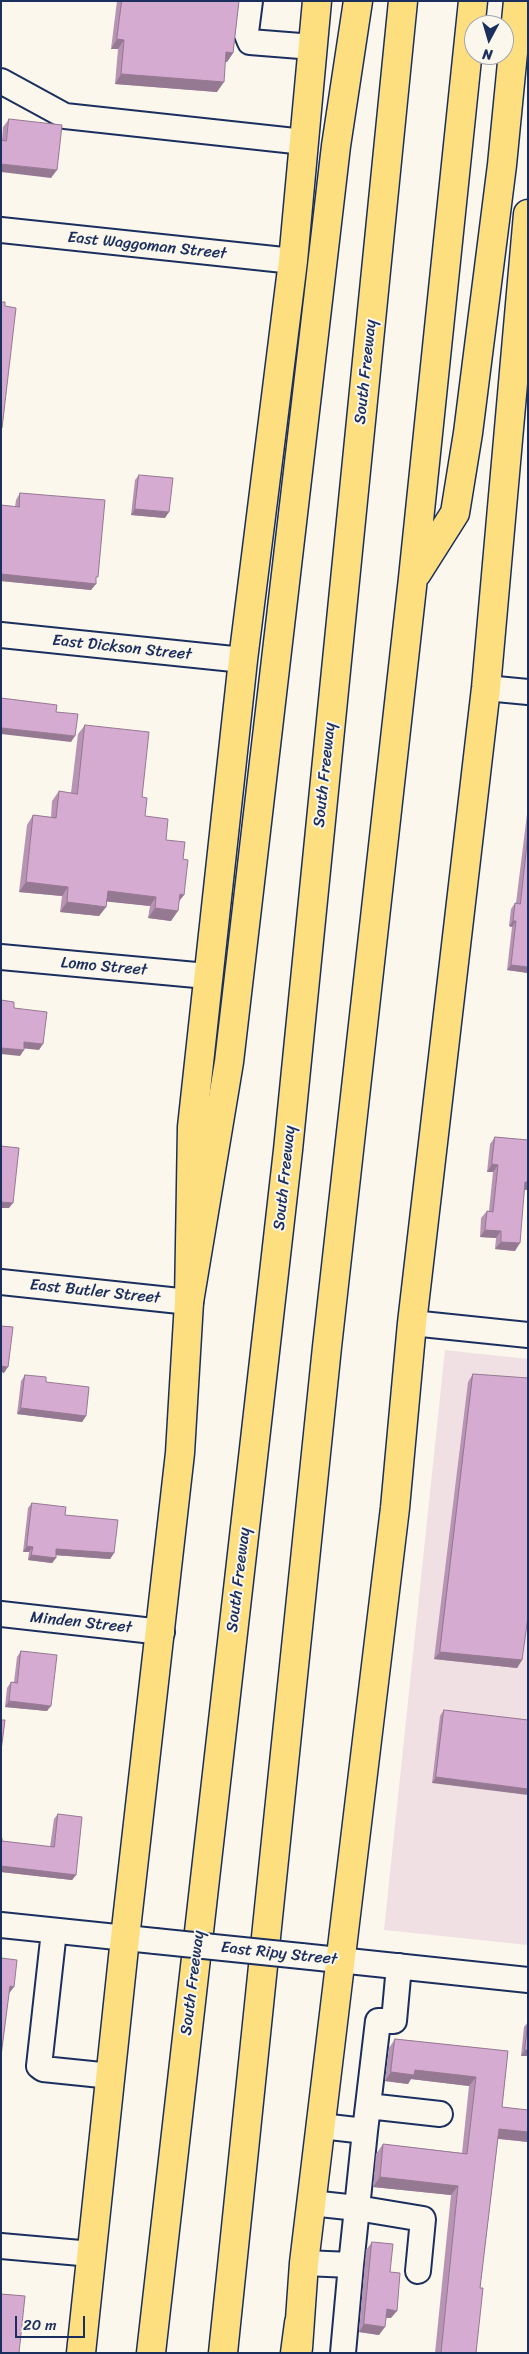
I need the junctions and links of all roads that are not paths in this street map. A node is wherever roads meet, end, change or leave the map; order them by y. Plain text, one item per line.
1 (250, 1) edge
2 (317, 1) edge
3 (358, 1) edge
4 (403, 1) edge
5 (473, 1) edge
6 (518, 1) edge
7 (313, 47) junction
8 (1, 81) edge
9 (304, 142) junction
10 (528, 214) edge
11 (1, 230) edge
12 (293, 262) junction
13 (413, 578) junction
14 (1, 635) edge
15 (243, 660) junction
16 (486, 688) junction
17 (528, 692) edge
18 (1, 957) edge
19 (207, 976) junction
20 (1, 1282) edge
21 (189, 1302) junction
22 (412, 1324) junction
23 (528, 1335) edge
24 (1, 1614) edge
25 (162, 1632) junction
26 (1, 1925) edge
27 (54, 1931) junction
28 (125, 1938) junction
29 (341, 1960) junction
30 (399, 1966) junction
31 (528, 1980) edge
32 (111, 2076) junction
33 (368, 2106) junction
34 (440, 2114) dead end
35 (320, 2126) junction
36 (365, 2131) junction
37 (311, 2203) junction
38 (357, 2208) junction
39 (1, 2246) edge
40 (92, 2254) junction
41 (304, 2263) junction
42 (351, 2265) junction
43 (418, 2272) dead end
44 (81, 2353) edge
45 (151, 2353) edge
46 (223, 2353) edge
47 (296, 2353) edge
48 (343, 2353) edge

1 - 7 street
2 - 7 main road
3 - 21 main road
4 - 45 main road, South Freeway
5 - 13 main road
6 - 13 main road
7 - 9 main road
8 - 9 street
9 - 12 main road
10 - 16 main road
11 - 12 street, East Waggoman Street
12 - 15 main road
13 - 46 main road
14 - 15 street, East Dickson Street
15 - 19 main road
16 - 17 street
16 - 22 main road
18 - 19 street, Lomo Street
19 - 21 main road
20 - 21 street, East Butler Street
21 - 25 main road
22 - 23 street
22 - 29 main road
24 - 25 street, Minden Street
25 - 28 main road
26 - 27 street, East Ripy Street
27 - 28 street, East Ripy Street
27 - 32 street
28 - 29 street, East Ripy Street, bridge
28 - 32 main road
29 - 30 street, East Ripy Street
29 - 35 main road
30 - 31 street, East Ripy Street
30 - 33 street
32 - 40 main road
33 - 34 street
33 - 36 street
35 - 36 street
35 - 37 main road
36 - 38 street
37 - 38 street
37 - 41 main road
38 - 42 street
38 - 43 street
39 - 40 street
40 - 44 main road
41 - 42 street
41 - 47 main road
42 - 48 street

